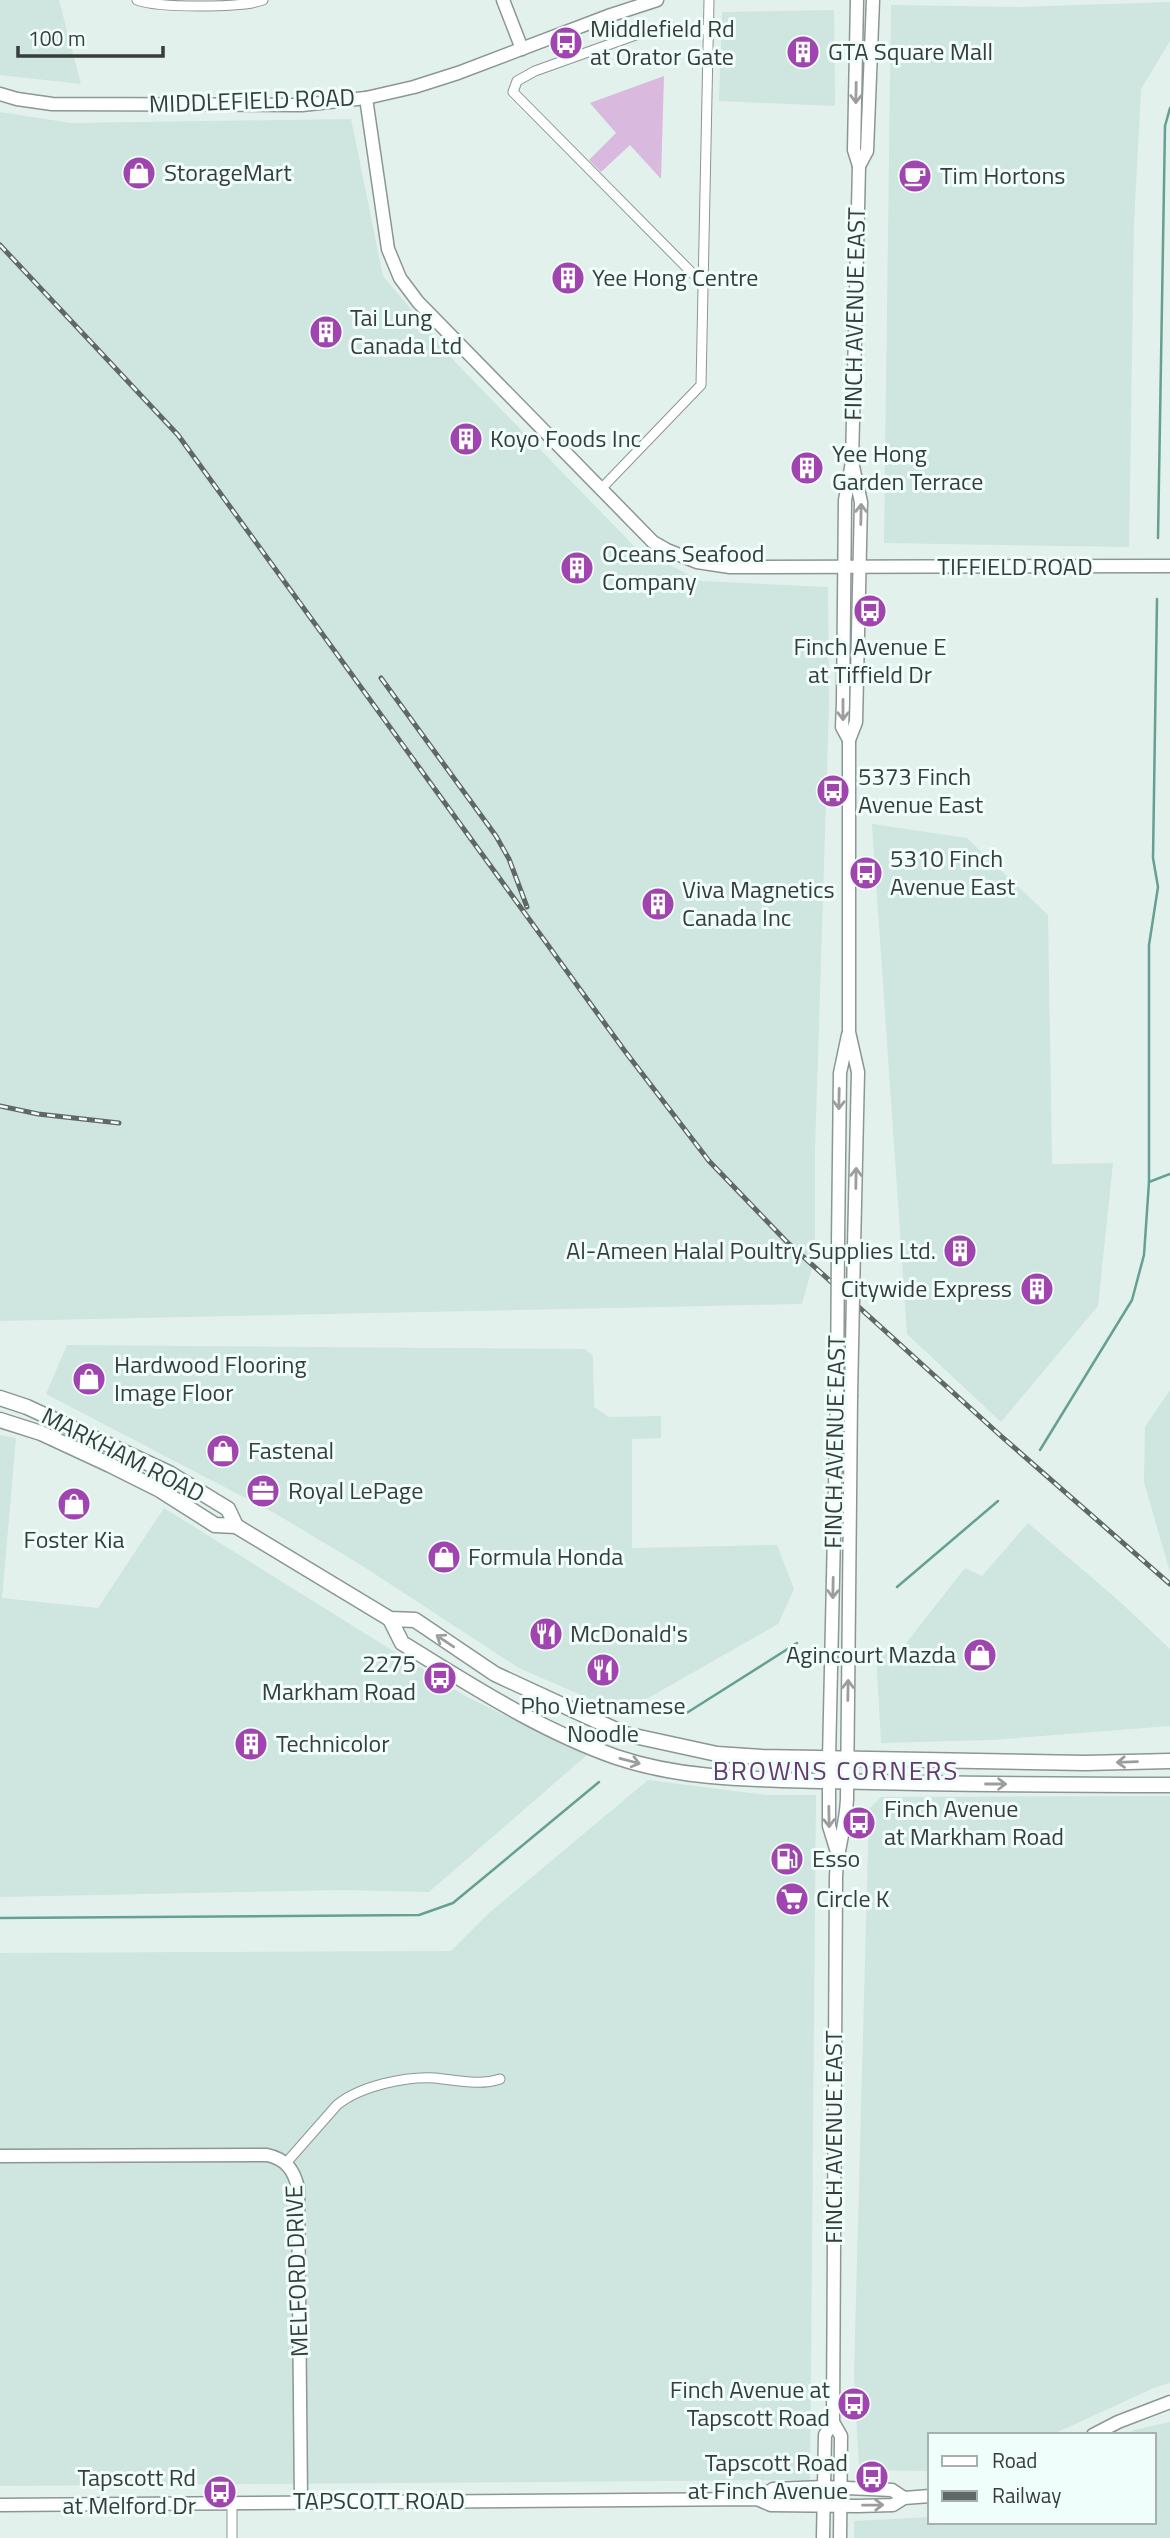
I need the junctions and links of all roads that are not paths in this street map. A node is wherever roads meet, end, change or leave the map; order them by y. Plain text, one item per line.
1 (137, 0) edge
2 (263, 0) edge
3 (503, 0) edge
4 (657, 0) edge
5 (709, 0) edge
6 (857, 0) edge
7 (873, 0) edge
8 (710, 30) junction
9 (522, 49) junction
10 (0, 94) edge
11 (366, 98) junction
12 (859, 166) junction
13 (703, 284) junction
14 (852, 462) junction
15 (600, 490) junction
16 (1170, 566) edge
17 (844, 568) junction
18 (860, 568) junction
19 (849, 740) junction
20 (849, 1032) junction
21 (0, 1398) edge
22 (0, 1420) edge
23 (236, 1526) junction
24 (390, 1619) junction
25 (829, 1759) junction
26 (846, 1759) junction
27 (1170, 1761) edge
28 (829, 1781) junction
29 (847, 1783) junction
30 (1170, 1785) edge
31 (837, 1852) junction
32 (500, 2079) dead end
33 (0, 2156) edge
34 (286, 2163) junction
35 (1170, 2402) edge
36 (833, 2422) junction
37 (1097, 2433) edge
38 (824, 2487) junction
39 (841, 2488) junction
40 (928, 2496) edge
41 (904, 2498) junction
42 (757, 2499) junction
43 (302, 2502) junction
44 (232, 2503) junction
45 (0, 2505) edge
46 (824, 2505) junction
47 (840, 2505) junction
48 (232, 2538) edge
49 (823, 2538) edge
50 (840, 2538) edge

1 - 2 street
3 - 9 main road
4 - 9 main road, MIDDLEFIELD ROAD
5 - 8 street
6 -> 12 main road, FINCH AVENUE EAST
7 - 12 main road, FINCH AVENUE EAST
8 - 13 street
8 - 13 street
9 - 11 main road, MIDDLEFIELD ROAD
10 - 11 main road, MIDDLEFIELD ROAD
11 - 15 main road, TIFFIELD ROAD
12 - 14 main road, FINCH AVENUE EAST
13 - 15 street
14 - 17 main road, FINCH AVENUE EAST
18 -> 14 main road, FINCH AVENUE EAST
15 - 17 main road, TIFFIELD ROAD
16 - 18 main road, TIFFIELD ROAD
17 - 18 main road, TIFFIELD ROAD
17 -> 19 main road, FINCH AVENUE EAST
18 - 19 main road, FINCH AVENUE EAST
19 - 20 main road, FINCH AVENUE EAST
20 -> 25 main road, FINCH AVENUE EAST, bridge
26 -> 20 main road, FINCH AVENUE EAST, bridge
21 - 23 main road, MARKHAM ROAD
22 - 23 main road, MARKHAM ROAD
23 - 24 main road, MARKHAM ROAD
25 -> 24 main road, MARKHAM ROAD
24 -> 28 main road, MARKHAM ROAD
25 - 26 main road, MARKHAM ROAD
25 - 28 main road, FINCH AVENUE EAST
27 -> 26 main road, MARKHAM ROAD
26 - 29 main road, FINCH AVENUE EAST
28 - 29 main road, MARKHAM ROAD
28 -> 31 main road, FINCH AVENUE EAST
29 -> 30 main road, MARKHAM ROAD
29 - 31 main road, FINCH AVENUE EAST
31 - 36 main road, FINCH AVENUE EAST
32 - 34 street
33 - 34 main road, MELFORD DRIVE
34 - 43 main road, MELFORD DRIVE
35 - 37 main road
36 - 38 main road, FINCH AVENUE EAST
36 - 39 main road, FINCH AVENUE EAST
38 - 39 main road, TAPSCOTT ROAD
38 - 42 main road, TAPSCOTT ROAD
38 - 46 main road, FINCH AVENUE EAST
39 - 41 main road, TAPSCOTT ROAD
39 - 47 main road, FINCH AVENUE EAST
40 - 41 main road, TAPSCOTT ROAD
47 -> 41 main road, TAPSCOTT ROAD
42 - 43 main road, TAPSCOTT ROAD
42 - 46 main road, TAPSCOTT ROAD
43 - 44 main road, TAPSCOTT ROAD
44 - 45 main road, TAPSCOTT ROAD
44 - 48 street
46 - 47 main road, TAPSCOTT ROAD
46 - 49 main road, FINCH AVENUE EAST
47 - 50 main road, FINCH AVENUE EAST

